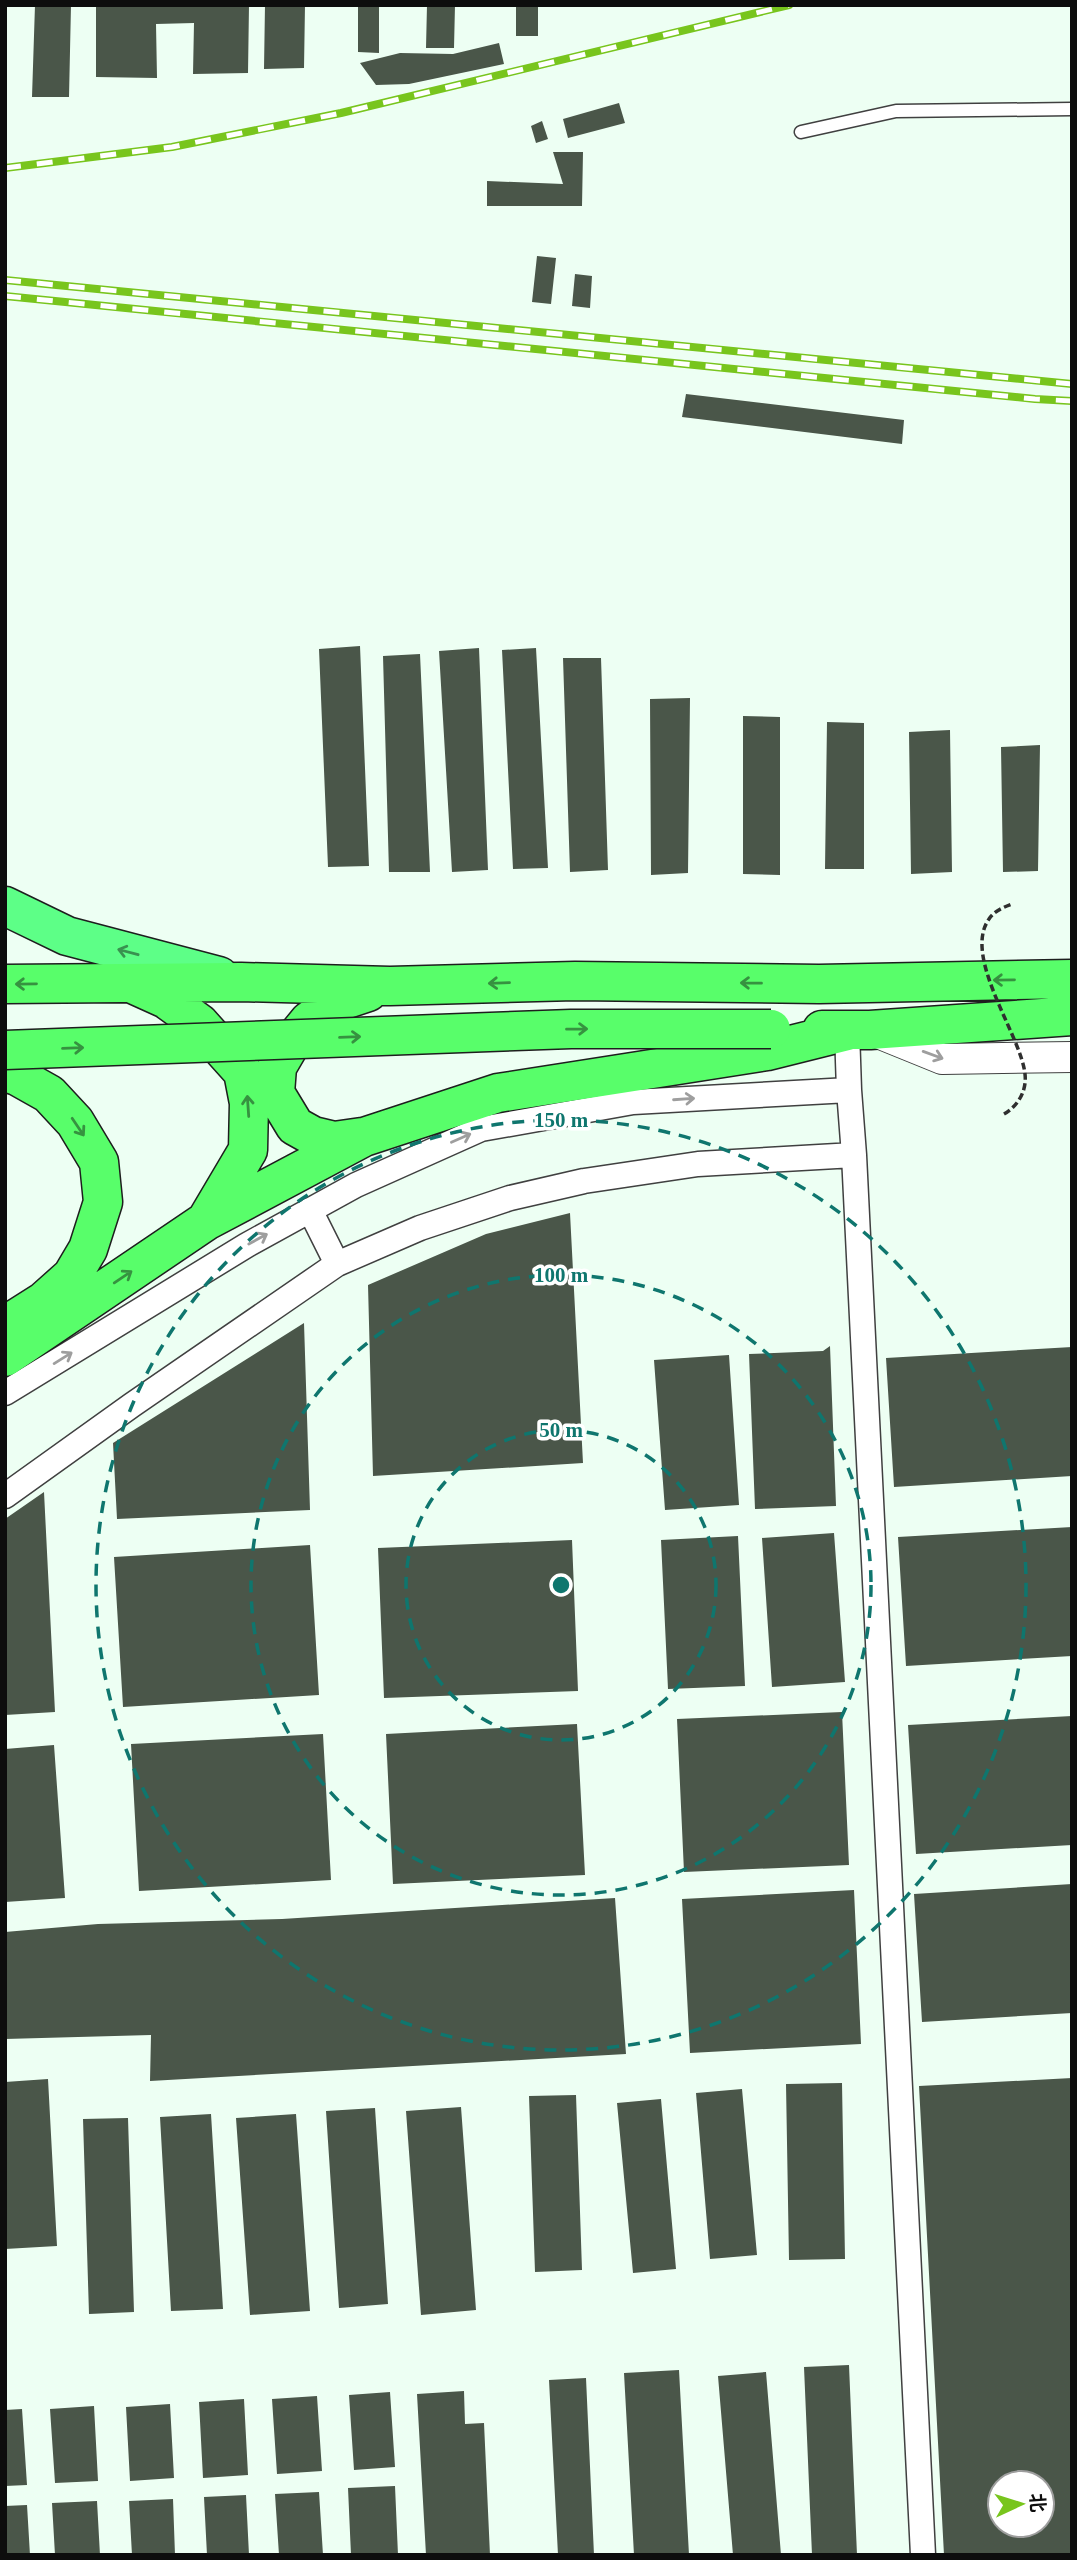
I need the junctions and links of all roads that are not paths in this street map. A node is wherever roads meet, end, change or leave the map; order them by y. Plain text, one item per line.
1 (1072, 109) edge
2 (801, 132) dead end
3 (5, 906) edge
4 (1072, 979) edge
5 (241, 982) junction
6 (131, 983) junction
7 (5, 984) edge
8 (390, 986) junction
9 (1072, 1016) edge
10 (859, 1030) junction
11 (769, 1040) junction
12 (5, 1049) edge
13 (1072, 1057) edge
14 (5, 1072) edge
15 (849, 1090) junction
16 (363, 1137) junction
17 (854, 1155) junction
18 (310, 1210) junction
19 (206, 1221) junction
20 (337, 1264) junction
21 (5, 1322) edge
22 (5, 1356) edge
23 (5, 1394) edge
24 (5, 1496) edge
25 (923, 2555) edge

1 - 2 lane
5 -> 3 main road
4 -> 8 highway
5 - 6 highway
5 - 8 highway
6 -> 7 highway
19 -> 6 highway
8 - 16 highway
9 - 10 highway
10 - 11 highway
10 -> 13 street
10 - 15 street
12 -> 11 highway, bridge
11 - 16 highway
14 -> 21 highway
15 - 17 street
18 -> 15 street
16 - 19 highway
17 - 20 street
17 - 25 street
18 - 20 street
23 -> 18 street
22 -> 19 highway
20 - 24 street

